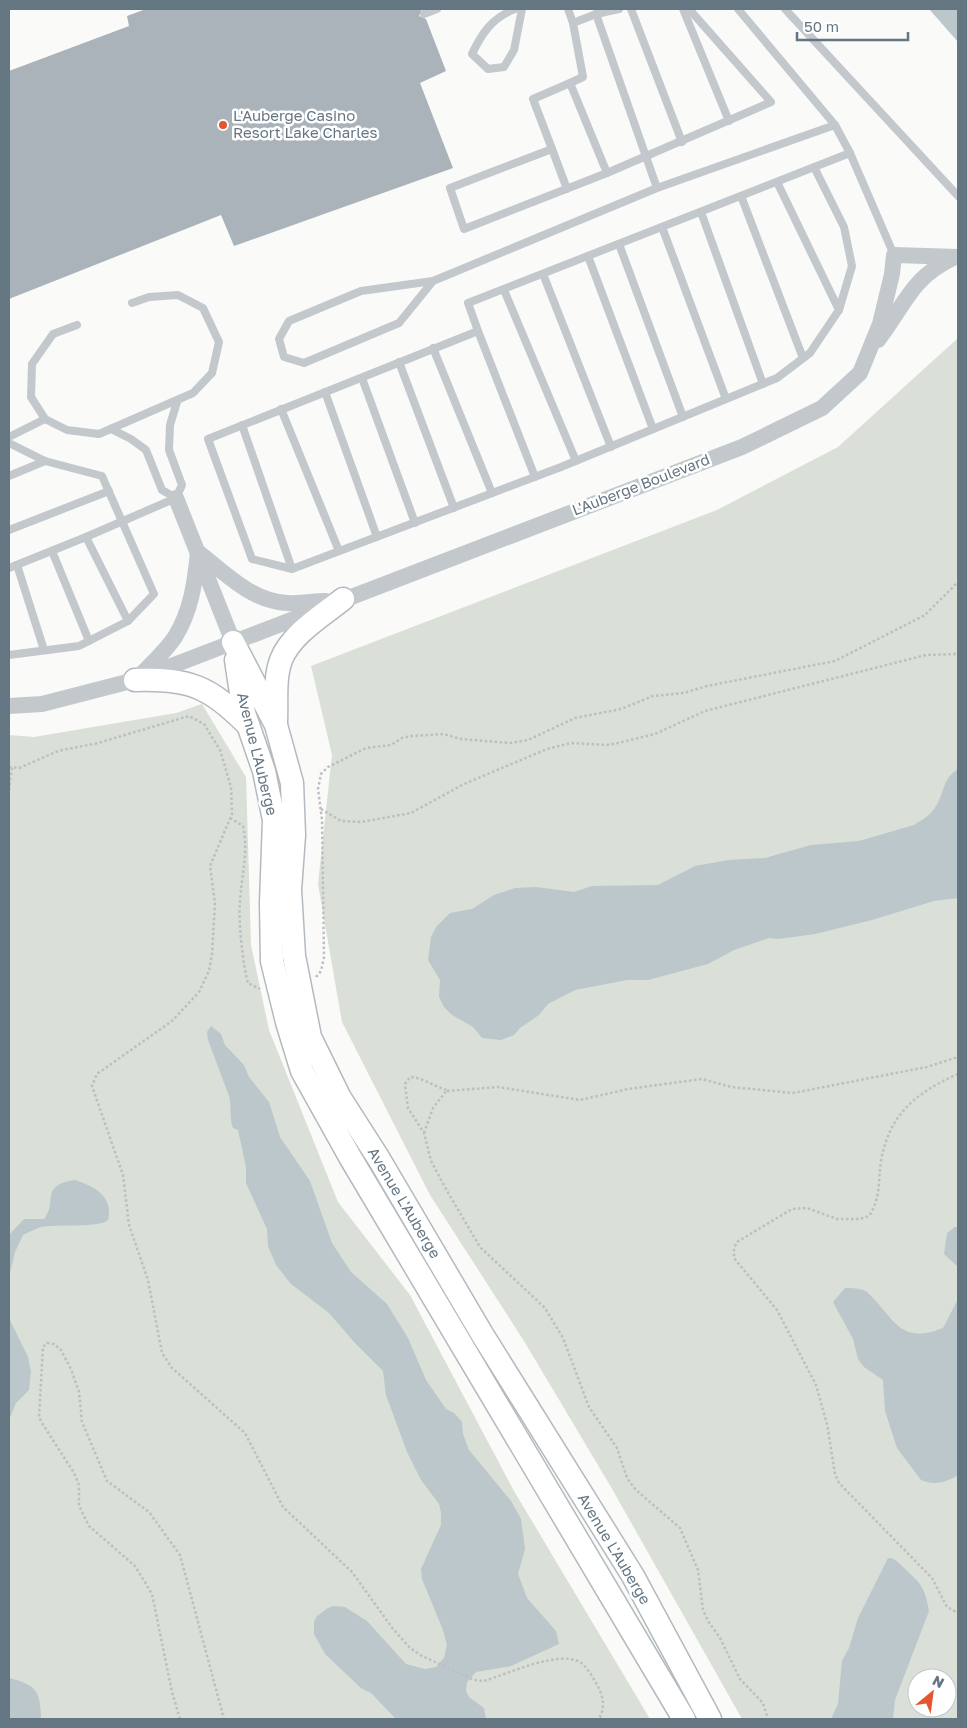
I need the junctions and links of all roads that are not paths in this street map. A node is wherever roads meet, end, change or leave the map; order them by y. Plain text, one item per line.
1 (436, 9) edge
2 (515, 9) edge
3 (522, 9) edge
4 (568, 9) edge
5 (620, 9) edge
6 (631, 9) edge
7 (683, 9) edge
8 (689, 9) edge
9 (738, 9) edge
10 (785, 9) edge
11 (424, 14) dead end
12 (596, 14) junction
13 (573, 23) junction
14 (570, 84) junction
15 (729, 121) junction
16 (836, 124) junction
17 (682, 142) junction
18 (552, 149) junction
19 (850, 153) junction
20 (645, 158) junction
21 (814, 167) junction
22 (606, 173) junction
23 (777, 182) junction
24 (657, 188) junction
25 (567, 189) junction
26 (741, 196) junction
27 (958, 196) edge
28 (701, 212) junction
29 (662, 227) junction
30 (619, 244) junction
31 (894, 255) junction
32 (588, 256) junction
33 (957, 257) edge
34 (544, 274) junction
35 (433, 281) junction
36 (504, 290) junction
37 (132, 304) dead end
38 (839, 310) junction
39 (76, 326) dead end
40 (478, 331) junction
41 (434, 348) junction
42 (868, 354) junction
43 (803, 358) junction
44 (399, 362) junction
45 (362, 378) junction
46 (763, 384) junction
47 (325, 392) junction
48 (726, 400) junction
49 (177, 402) junction
50 (281, 409) junction
51 (683, 417) junction
52 (45, 419) junction
53 (242, 425) junction
54 (111, 429) junction
55 (653, 429) junction
56 (9, 437) edge
57 (9, 443) edge
58 (611, 447) junction
59 (45, 461) junction
60 (576, 461) junction
61 (9, 476) edge
62 (535, 477) junction
63 (109, 491) junction
64 (492, 493) junction
65 (176, 498) junction
66 (454, 508) junction
67 (122, 522) junction
68 (415, 523) junction
69 (9, 530) edge
70 (86, 537) junction
71 (377, 537) junction
72 (52, 551) junction
73 (198, 552) junction
74 (339, 552) junction
75 (13, 566) edge
76 (292, 569) junction
77 (344, 599) junction
78 (128, 621) junction
79 (89, 641) junction
80 (233, 642) junction
81 (44, 650) junction
82 (9, 655) edge
83 (135, 680) junction
84 (9, 706) edge
85 (248, 725) junction
86 (276, 725) junction
87 (288, 984) junction
88 (684, 1719) edge
89 (710, 1719) edge

1 - 11 lane
2 - 3 lane
4 - 13 lane
5 - 12 lane
6 - 17 lane
7 - 15 lane
8 - 15 lane
9 - 16 lane
10 - 27 lane
12 - 13 lane
12 - 20 lane
13 - 14 lane
14 - 18 lane
14 - 22 lane
15 - 17 lane
16 - 19 lane
16 - 24 lane
17 - 20 lane
18 - 25 lane
18 - 25 lane
19 - 21 lane
19 - 31 lane
20 - 22 lane
20 - 24 lane
21 - 23 lane
21 - 38 lane
22 - 25 lane
23 - 26 lane
23 - 38 lane
24 - 35 lane
26 - 28 lane
26 - 43 lane
28 - 29 lane
28 - 46 lane
29 - 30 lane
29 - 48 lane
30 - 32 lane
30 - 51 lane
31 - 33 street
31 - 42 street, L'Auberge Boulevard
32 - 34 lane
32 - 55 lane
33 - 42 street
34 - 36 lane
34 - 58 lane
35 - 35 lane
36 - 40 lane
36 - 60 lane
37 - 49 lane
38 - 43 lane
39 - 52 lane
40 - 41 lane
40 - 62 lane
41 - 44 lane
41 - 64 lane
42 - 77 street, L'Auberge Boulevard
43 - 46 lane
44 - 45 lane
44 - 66 lane
45 - 47 lane
45 - 68 lane
46 - 48 lane
47 - 50 lane
47 - 71 lane
48 - 51 lane
49 - 54 lane
49 - 65 lane
50 - 53 lane
50 - 74 lane
51 - 55 lane
52 - 54 lane
52 - 56 lane
53 - 76 lane
53 - 76 lane
54 - 65 lane
55 - 58 lane
57 - 59 lane
58 - 60 lane
59 - 61 lane
59 - 63 lane
60 - 62 lane
62 - 64 lane
63 - 67 lane
63 - 69 lane
64 - 66 lane
65 - 67 lane
65 - 73 street, Avenue L'Auberge
66 - 68 lane
67 - 70 lane
67 - 78 lane
68 - 71 lane
70 - 72 lane
70 - 78 lane
71 - 74 lane
72 - 75 lane
72 - 79 lane
73 - 77 street
73 - 80 street, Avenue L'Auberge
73 - 83 street
74 - 76 lane
75 - 81 lane
77 - 80 street, L'Auberge Boulevard
77 - 86 street
78 - 79 lane
79 - 81 lane
80 - 83 street, L'Auberge Boulevard
80 - 85 street, Avenue L'Auberge
80 - 86 street, Avenue L'Auberge
81 - 82 lane
83 - 84 street, L'Auberge Boulevard
83 - 85 street
85 - 87 street, Avenue L'Auberge
86 - 87 street, Avenue L'Auberge
87 - 88 street, Avenue L'Auberge
87 - 89 street, Avenue L'Auberge

